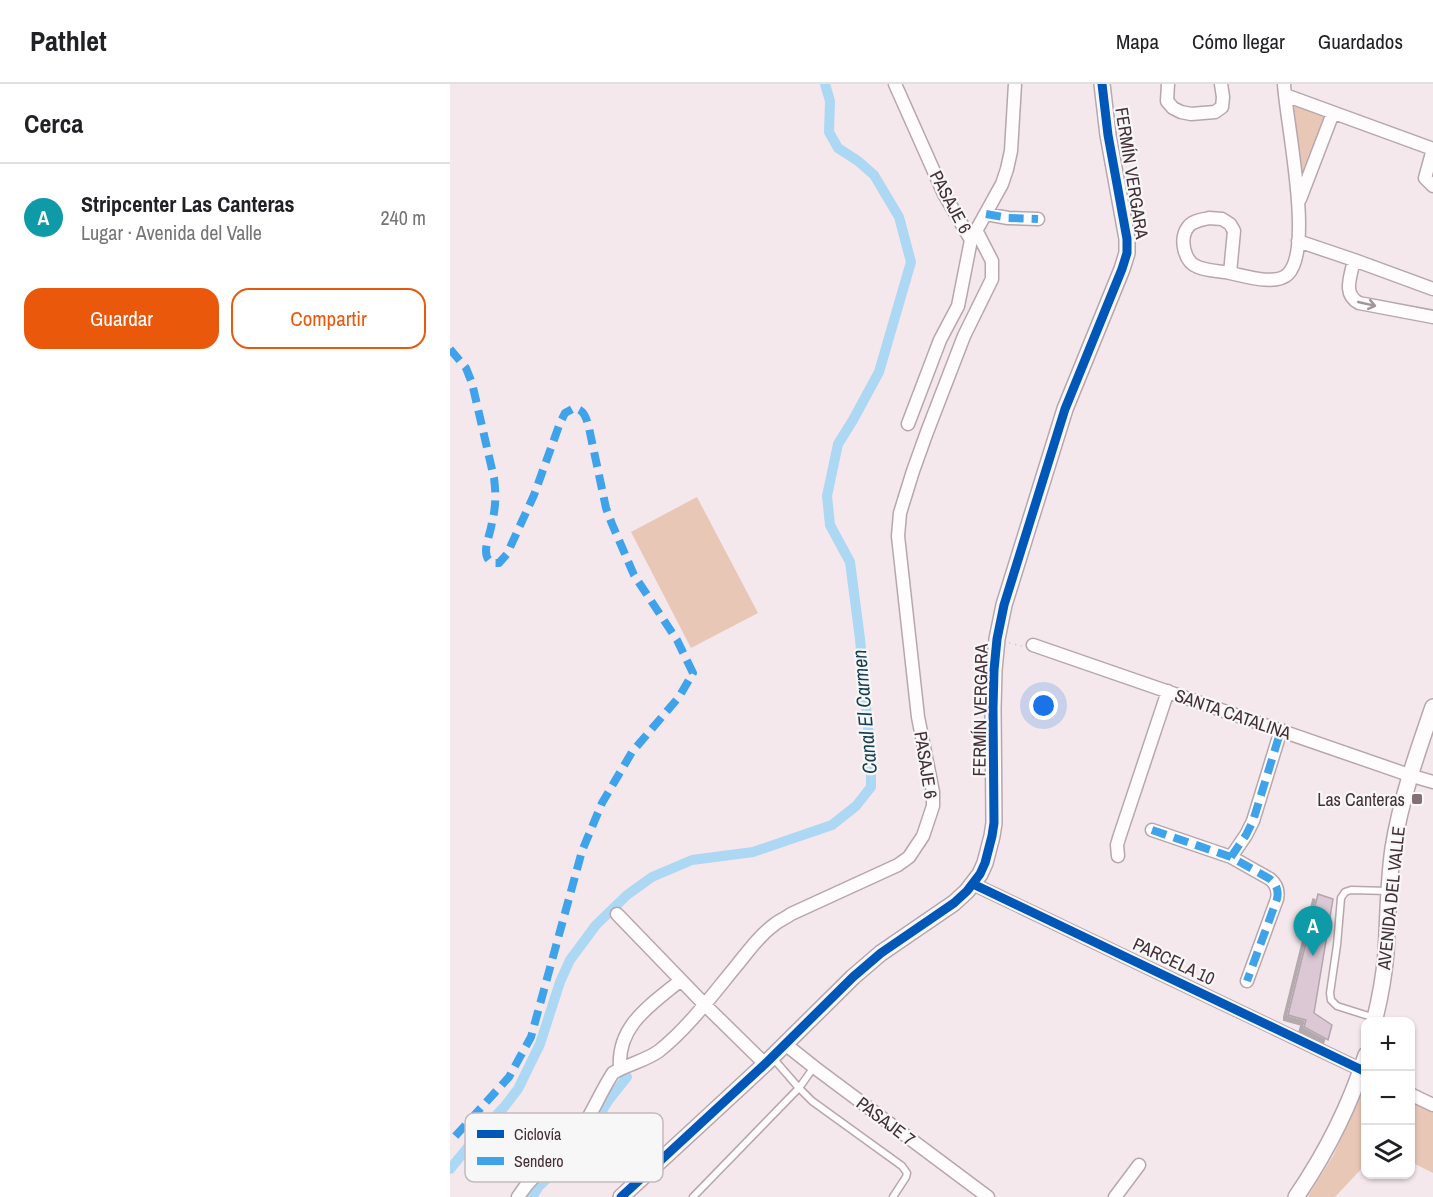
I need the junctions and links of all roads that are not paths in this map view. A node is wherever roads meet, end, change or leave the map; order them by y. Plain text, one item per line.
1 (895, 84) edge
2 (1015, 84) edge
3 (1102, 84) edge
4 (1168, 84) edge
5 (1221, 84) edge
6 (1284, 90) edge
7 (1333, 114) junction
8 (1433, 149) edge
9 (1433, 186) edge
10 (1299, 201) junction
11 (986, 214) junction
12 (1038, 219) dead end
13 (974, 235) junction
14 (1298, 241) junction
15 (1354, 260) junction
16 (1230, 273) junction
17 (1433, 289) edge
18 (1433, 317) edge
19 (908, 424) dead end
20 (1033, 645) road end
21 (1168, 691) junction
22 (1433, 706) edge
23 (1281, 730) junction
24 (1409, 775) junction
25 (1433, 782) edge
26 (1152, 830) dead end
27 (1118, 856) dead end
28 (1231, 857) junction
29 (973, 884) junction
30 (1389, 891) junction
31 (617, 914) dead end
32 (681, 980) junction
33 (1247, 981) dead end
34 (704, 1004) junction
35 (1367, 1017) edge
36 (1376, 1017) edge
37 (785, 1044) junction
38 (769, 1060) junction
39 (1361, 1064) edge
40 (814, 1067) junction
41 (620, 1068) junction
42 (1361, 1071) edge
43 (799, 1088) junction
44 (1415, 1096) edge
45 (1433, 1105) edge
46 (590, 1113) edge
47 (663, 1158) edge
48 (1139, 1165) dead end
49 (528, 1182) edge
50 (637, 1182) edge
51 (518, 1197) edge
52 (621, 1197) edge
53 (693, 1197) edge
54 (893, 1197) edge
55 (988, 1197) edge
56 (1115, 1197) edge
57 (1296, 1197) edge

1 - 13 street, PASAJE 6
2 - 11 street
3 - 29 street, FERMÍN VERGARA
4 - 5 street
6 - 7 street
6 - 10 street
7 - 8 street
7 - 10 street
8 - 9 street
10 - 14 street
11 - 12 street
11 - 13 street
13 - 19 street, PASAJE 6
13 - 34 street, PASAJE 6
14 - 15 street
14 - 16 street
15 - 17 street
15 -> 18 street
16 - 16 street
20 - 21 street, SANTA CATALINA
21 - 23 street, SANTA CATALINA
21 - 27 street
22 - 24 street, AVENIDA DEL VALLE
23 - 24 street, SANTA CATALINA
23 - 28 street
24 - 25 street, SANTA CATALINA
24 - 30 street, AVENIDA DEL VALLE
26 - 28 street
28 - 33 street
29 - 37 street, FERMÍN VERGARA
29 - 39 street, PARCELA 10
30 - 35 lane
30 - 36 street, AVENIDA DEL VALLE
31 - 32 street
32 - 34 street
32 - 41 street
34 - 38 street
34 - 41 street, PASAJE 6
37 - 38 street, FERMÍN VERGARA
37 - 40 street, PASAJE 7
38 - 43 lane
38 - 47 street, FERMÍN VERGARA
40 - 43 lane
40 - 55 street, PASAJE 7
41 - 46 street
42 - 57 street
43 - 53 lane
43 - 54 lane
44 - 45 street
48 - 56 street
49 - 51 street
50 - 52 street, FERMÍN VERGARA

